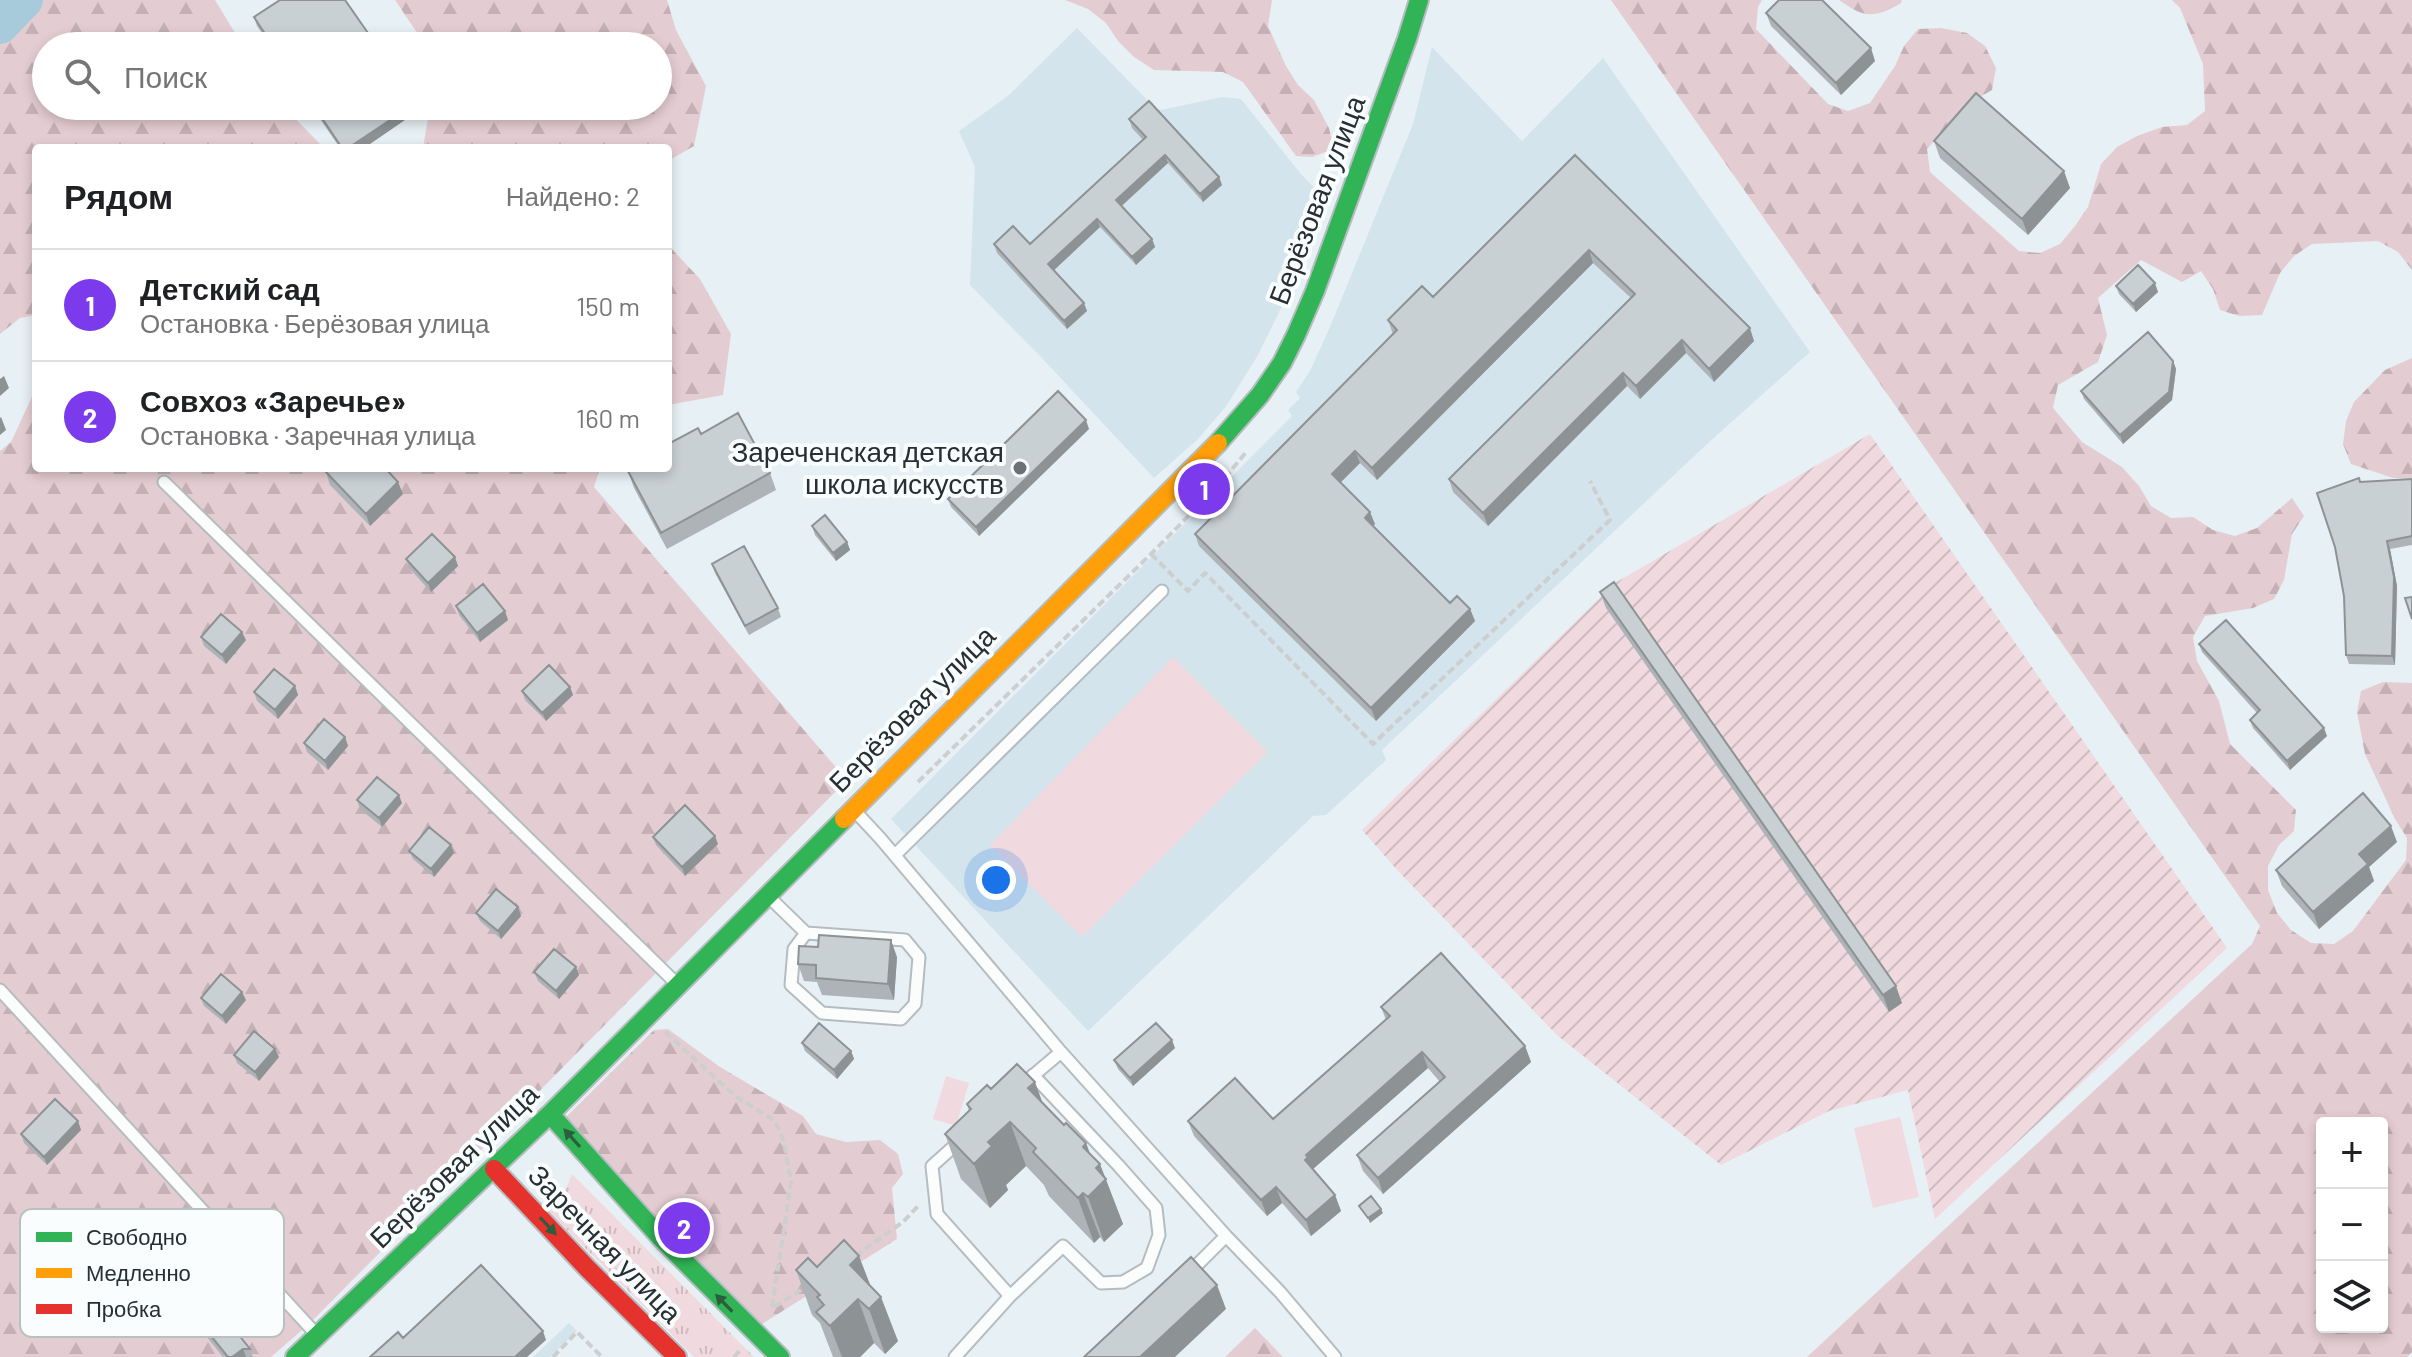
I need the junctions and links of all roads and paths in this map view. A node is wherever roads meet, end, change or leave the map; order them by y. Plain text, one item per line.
1 (1419, 0) edge
2 (1590, 481) dead end
3 (164, 482) dead end
4 (1151, 554) dead end
5 (1162, 591) dead end
6 (853, 809) junction
7 (895, 855) junction
8 (767, 895) junction
9 (806, 933) junction
10 (678, 985) junction
11 (0, 990) edge
12 (657, 1024) dead end
13 (1061, 1052) junction
14 (1033, 1075) junction
15 (1010, 1095) edge
16 (550, 1114) junction
17 (966, 1136) edge
18 (494, 1169) junction
19 (923, 1201) dead end
20 (202, 1209) edge
21 (1226, 1236) junction
22 (850, 1260) edge
23 (1181, 1280) edge
24 (811, 1284) edge
25 (1010, 1296) junction
26 (284, 1298) edge
27 (772, 1308) junction
28 (766, 1313) dead end
29 (317, 1334) junction
30 (960, 1355) edge
31 (295, 1357) edge
32 (553, 1357) edge
33 (602, 1357) edge
34 (677, 1357) edge
35 (780, 1357) edge
36 (1335, 1357) edge

1 - 6 street, Берёзовая улица
2 - 4 path
3 - 10 lane
5 - 7 lane
6 - 7 lane
6 - 8 street, Берёзовая улица
7 - 13 lane
8 - 9 lane
8 - 10 street, Берёзовая улица
9 - 9 lane
10 - 16 street, Берёзовая улица
11 - 20 lane
12 - 27 path
13 - 14 lane
13 - 21 lane
14 - 15 lane
14 - 25 lane
16 - 18 street, Берёзовая улица
35 -> 16 street, Заречная улица
17 - 25 lane
18 - 29 street, Берёзовая улица
18 -> 34 street, Заречная улица
19 - 22 path
21 - 23 lane
21 - 36 lane
24 - 27 path
25 - 30 lane
26 - 29 lane
27 - 28 path
29 - 31 street, Берёзовая улица
32 - 33 path

